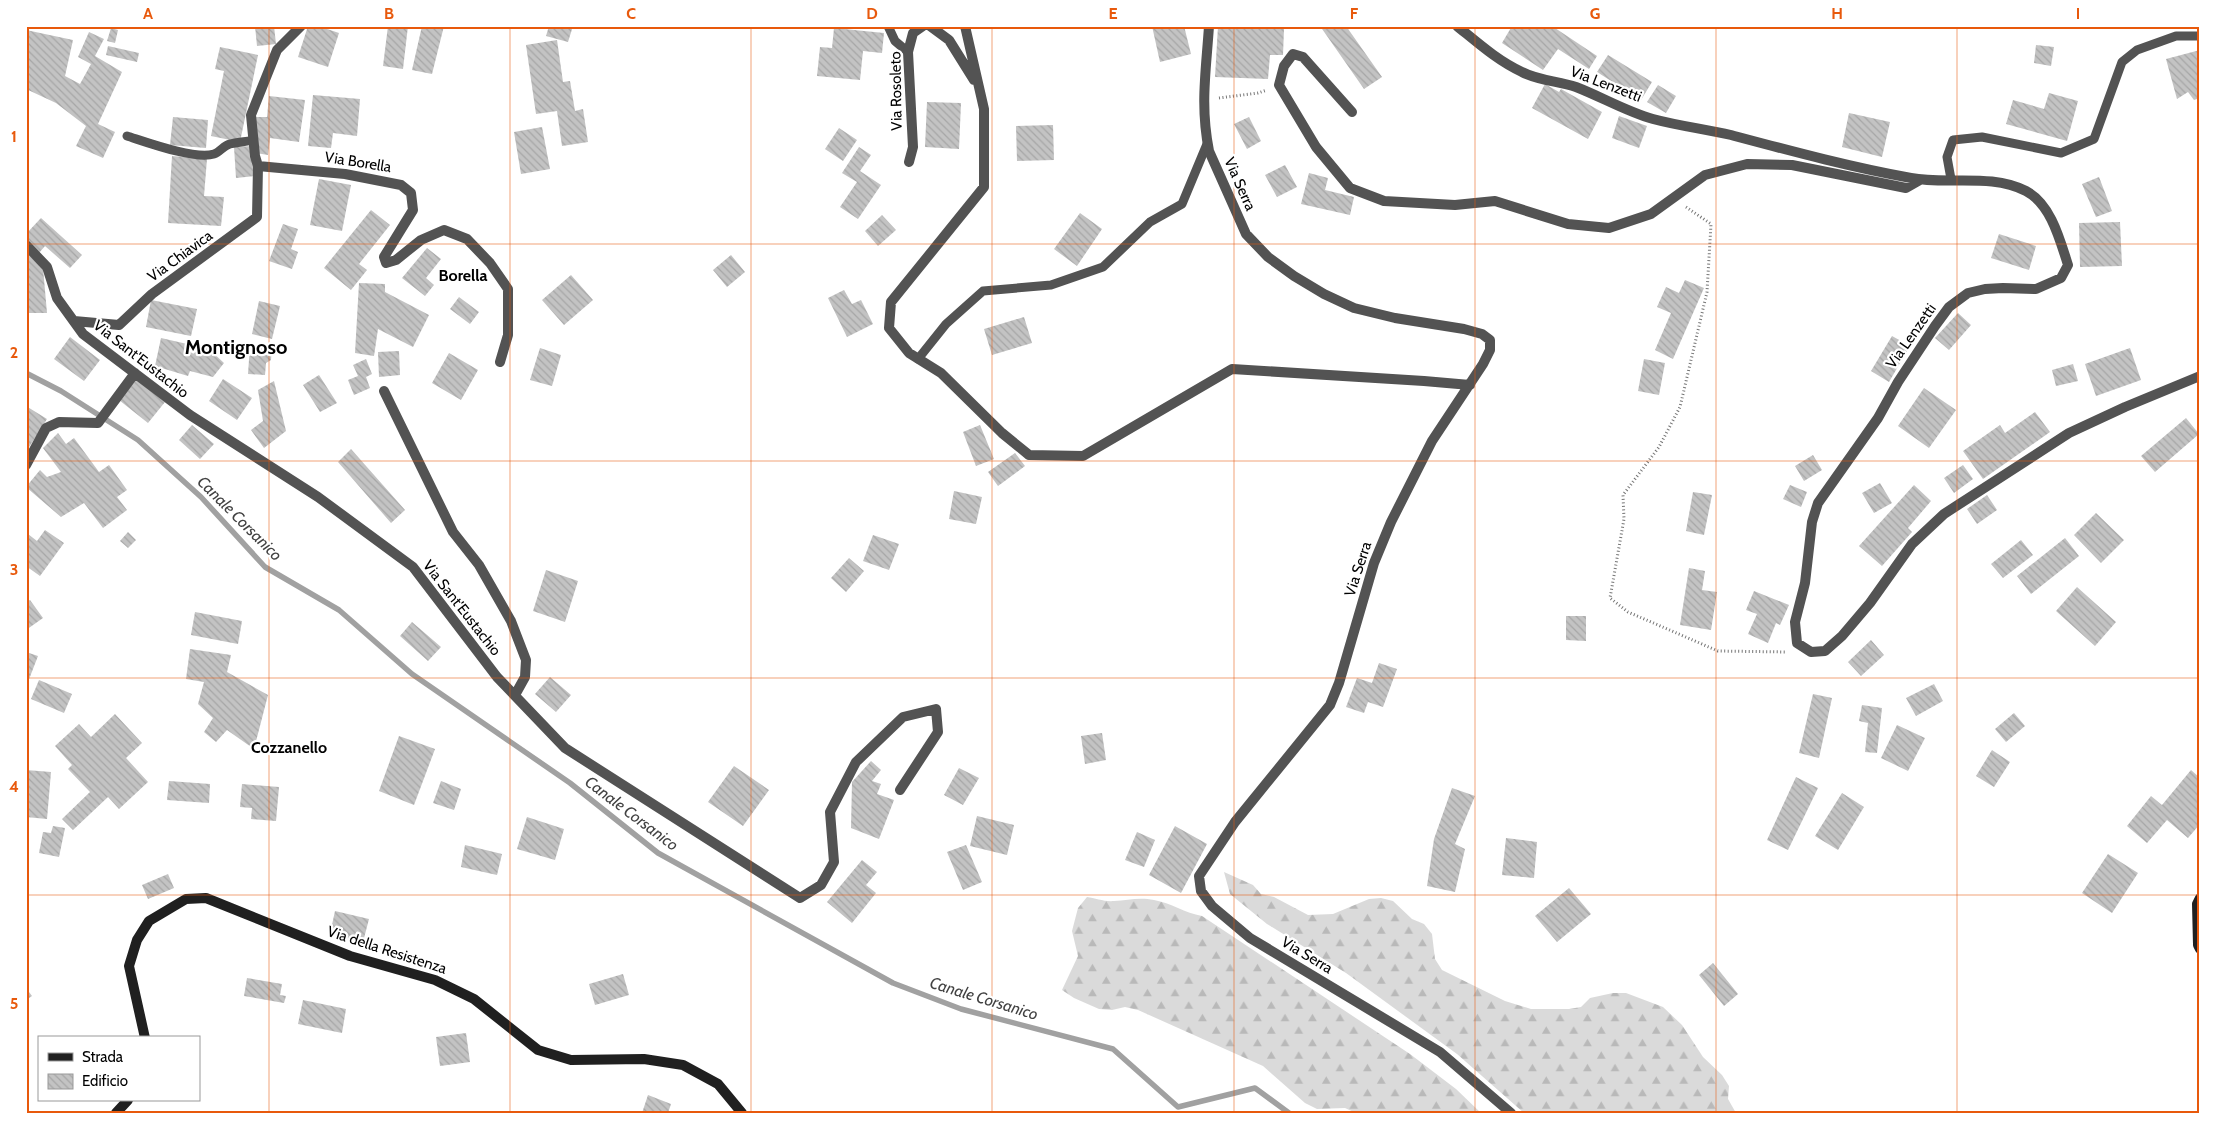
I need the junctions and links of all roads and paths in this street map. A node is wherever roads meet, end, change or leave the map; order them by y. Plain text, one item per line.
1 (302, 26) edge
2 (888, 26) edge
3 (923, 26) edge
4 (930, 26) edge
5 (965, 26) edge
6 (1209, 26) edge
7 (1457, 26) edge
8 (2200, 36) edge
9 (908, 52) junction
10 (1279, 85) junction
11 (979, 87) junction
12 (1220, 98) dead end
13 (1352, 112) dead end
14 (127, 136) dead end
15 (253, 140) junction
16 (1207, 144) junction
17 (909, 162) dead end
18 (258, 166) junction
19 (1951, 179) junction
20 (1920, 180) junction
21 (1673, 198) junction
22 (26, 245) edge
23 (74, 321) junction
24 (918, 359) junction
25 (500, 362) dead end
26 (135, 373) junction
27 (2200, 376) edge
28 (1470, 385) junction
29 (384, 391) dead end
30 (26, 464) edge
31 (1811, 652) junction
32 (515, 695) junction
33 (900, 790) dead end
34 (2200, 898) edge
35 (2200, 949) edge
36 (145, 1036) edge
37 (126, 1102) edge
38 (116, 1113) edge
39 (742, 1113) edge
40 (1511, 1113) edge

1 - 15 street
2 - 9 lane
3 - 9 street, Via Rosoleto
4 - 11 street
5 - 11 street
6 - 16 street, Via Serra
7 - 20 street, Via Lenzetti
8 - 19 lane
9 - 17 street, Via Rosoleto
10 - 12 path
10 - 13 street
10 - 21 street
11 - 24 street
14 - 15 lane
15 - 18 street
16 - 24 lane
16 - 28 street, Via Serra
18 - 23 street, Via Chiavica
18 - 25 street, Via Borella
19 - 20 street, Via Lenzetti
19 - 31 street, Via Lenzetti
20 - 21 street
21 - 31 path
22 - 23 street, Via Sant'Eustachio
23 - 26 street, Via Sant'Eustachio
24 - 28 street
26 - 30 street
26 - 32 street, Via Sant'Eustachio
27 - 31 street
28 - 40 street, Via Serra
29 - 32 street
32 - 33 street, Via Sant'Eustachio
34 - 35 street
36 - 39 street, Via della Resistenza
37 - 38 street

